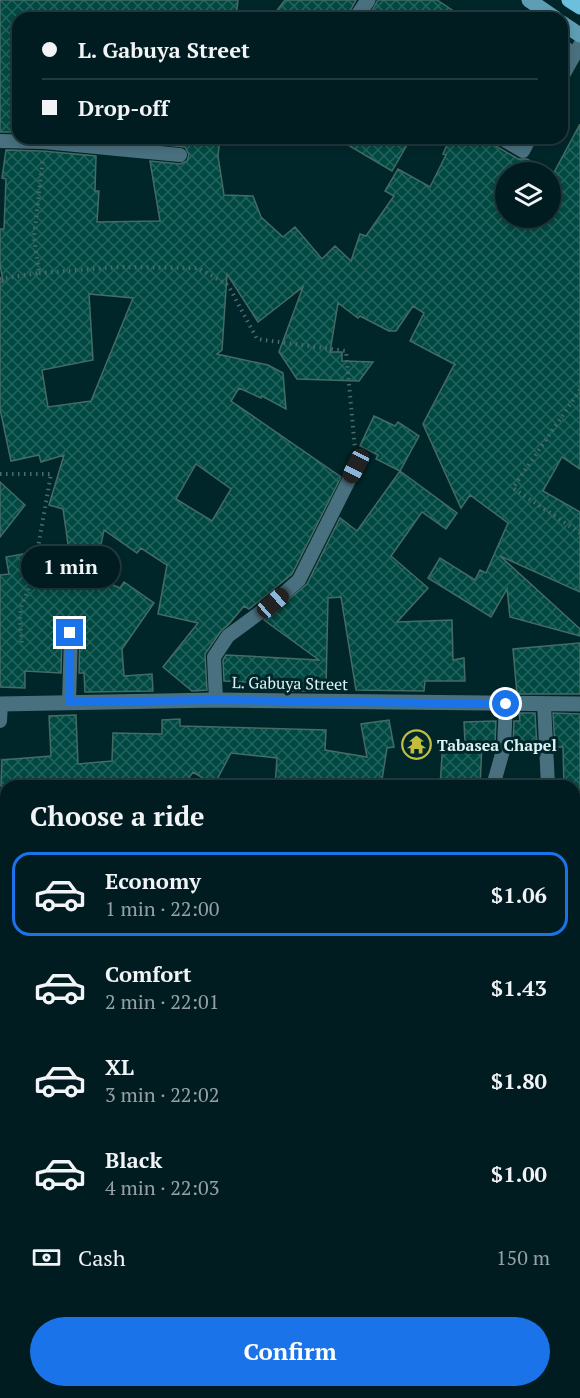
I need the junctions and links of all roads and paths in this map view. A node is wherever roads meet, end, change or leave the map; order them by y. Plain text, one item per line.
1 (529, 0) edge
2 (569, 0) edge
3 (580, 7) edge
4 (538, 12) edge
5 (577, 50) edge
6 (568, 66) edge
7 (44, 144) edge
8 (65, 144) edge
9 (511, 144) edge
10 (527, 144) edge
11 (180, 155) dead end
12 (39, 273) junction
13 (0, 279) edge
14 (580, 390) edge
15 (356, 466) joint
16 (0, 474) edge
17 (580, 533) edge
18 (70, 633) dead end
19 (22, 646) dead end
20 (216, 700) junction
21 (69, 702) junction
22 (1, 704) edge
23 (506, 704) junction
24 (544, 704) junction
25 (580, 704) edge
26 (0, 721) edge
27 (495, 780) edge
28 (548, 780) edge

1 - 4 main road
2 - 3 main road
5 - 6 lane
7 - 12 path
8 - 11 lane
9 - 10 lane
12 - 13 path
12 - 15 path
14 - 17 path
15 - 20 lane
16 - 19 path
18 - 21 lane
20 - 21 street, L. Gabuya Street
20 - 23 street, L. Gabuya Street
21 - 22 street, L. Gabuya Street
22 - 26 lane
23 - 24 street, L. Gabuya Street
23 - 27 lane
24 - 25 street, L. Gabuya Street
24 - 28 lane

